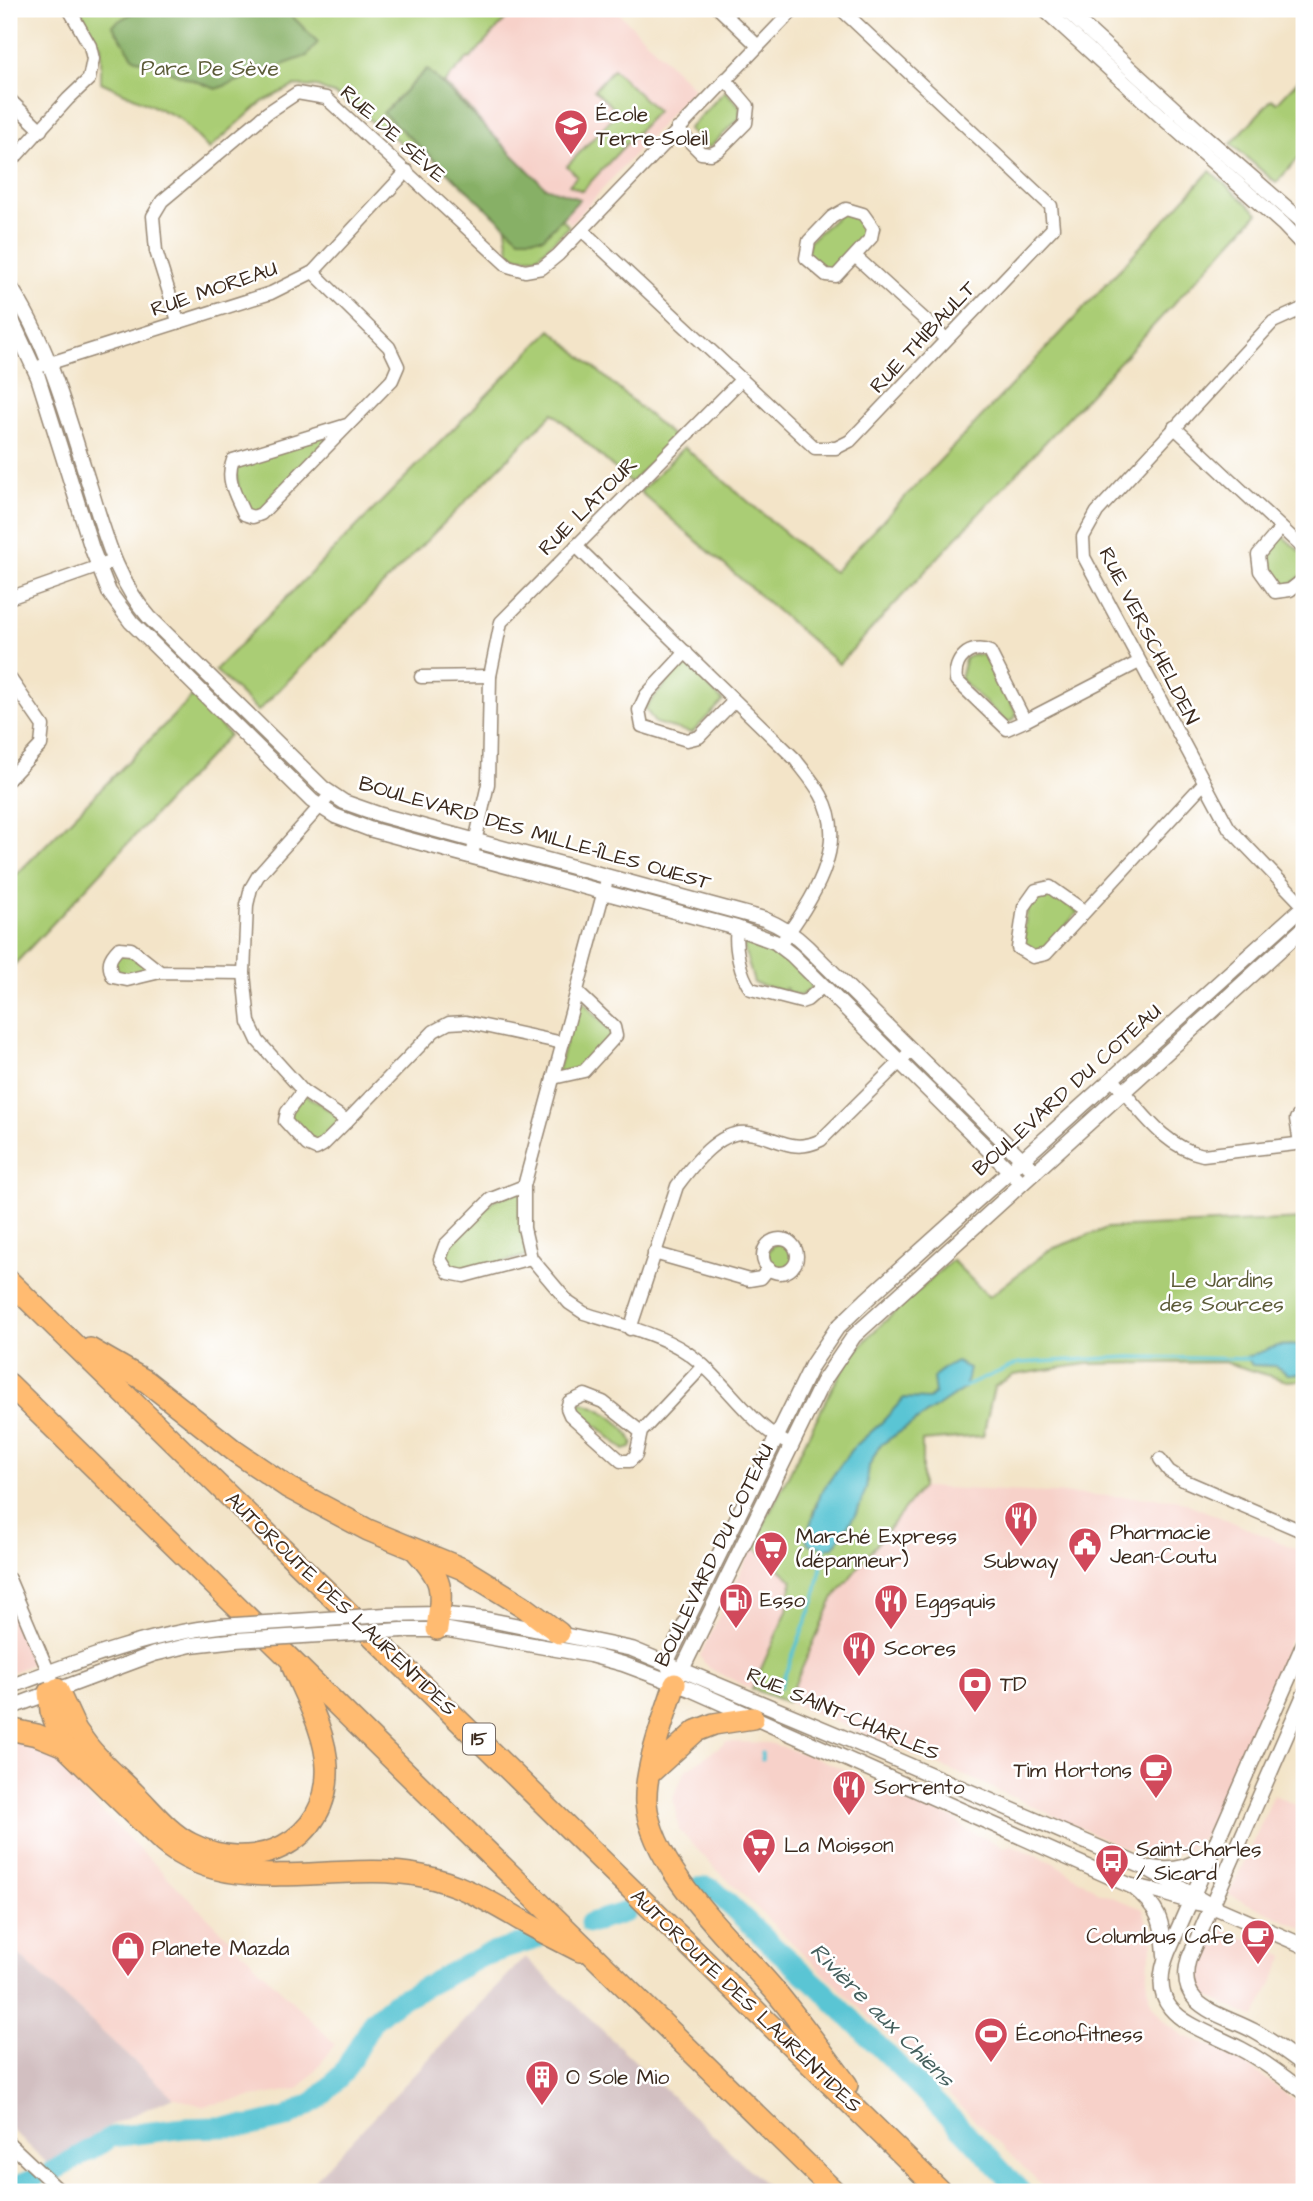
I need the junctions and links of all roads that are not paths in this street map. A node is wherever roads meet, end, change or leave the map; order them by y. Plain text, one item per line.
1 (69, 9) edge
2 (719, 9) edge
3 (794, 9) edge
4 (841, 9) edge
5 (1066, 9) edge
6 (1047, 10) edge
7 (758, 46) junction
8 (724, 79) junction
9 (9, 99) edge
10 (677, 129) junction
11 (41, 130) junction
12 (9, 164) edge
13 (407, 171) junction
14 (1304, 223) edge
15 (583, 231) junction
16 (1304, 246) edge
17 (856, 257) junction
18 (313, 272) junction
19 (9, 285) edge
20 (1304, 308) edge
21 (9, 314) edge
22 (178, 321) junction
23 (946, 339) junction
24 (50, 363) junction
25 (35, 368) junction
26 (742, 379) junction
27 (347, 425) junction
28 (1174, 427) junction
29 (1281, 528) junction
30 (576, 546) junction
31 (1304, 549) edge
32 (114, 561) junction
33 (98, 566) junction
34 (1304, 579) edge
35 (9, 598) edge
36 (686, 652) junction
37 (1139, 662) junction
38 (490, 676) junction
39 (9, 677) edge
40 (421, 677) dead end
41 (734, 701) junction
42 (1025, 721) junction
43 (9, 779) edge
44 (1203, 784) junction
45 (331, 793) junction
46 (320, 807) junction
47 (476, 840) junction
48 (472, 857) junction
49 (608, 876) junction
50 (603, 892) junction
51 (1304, 906) edge
52 (1084, 911) junction
53 (737, 928) junction
54 (1304, 928) edge
55 (789, 931) junction
56 (779, 945) junction
57 (160, 972) dead end
58 (244, 973) junction
59 (823, 986) junction
60 (577, 992) junction
61 (563, 1043) junction
62 (912, 1050) junction
63 (900, 1062) junction
64 (553, 1078) junction
65 (1112, 1079) junction
66 (303, 1091) junction
67 (1124, 1092) junction
68 (1304, 1109) edge
69 (347, 1121) junction
70 (1302, 1143) edge
71 (1023, 1159) junction
72 (1010, 1171) junction
73 (1035, 1172) junction
74 (1022, 1183) junction
75 (524, 1186) junction
76 (654, 1253) junction
77 (531, 1258) junction
78 (769, 1268) dead end
79 (9, 1281) edge
80 (630, 1329) junction
81 (61, 1332) junction
82 (703, 1366) junction
83 (9, 1384) edge
84 (641, 1432) junction
85 (776, 1438) junction
86 (791, 1445) junction
87 (1160, 1459) dead end
88 (1304, 1532) edge
89 (417, 1552) junction
90 (9, 1579) edge
91 (438, 1622) junction
92 (559, 1633) junction
93 (1304, 1643) edge
94 (290, 1660) junction
95 (667, 1663) junction
96 (679, 1676) junction
97 (52, 1685) junction
98 (9, 1687) edge
99 (1282, 1695) junction
100 (1303, 1699) edge
101 (9, 1708) edge
102 (754, 1718) junction
103 (9, 1729) edge
104 (64, 1746) junction
105 (650, 1773) junction
106 (992, 1800) junction
107 (1009, 1808) junction
108 (984, 1819) junction
109 (1001, 1827) junction
110 (1215, 1846) junction
111 (1146, 1868) junction
112 (1131, 1885) junction
113 (1193, 1898) junction
114 (1212, 1906) junction
115 (1304, 1946) edge
116 (1165, 1960) junction
117 (600, 1962) junction
118 (1304, 2065) edge
119 (1304, 2092) edge
120 (9, 2143) edge
121 (895, 2147) junction
122 (61, 2192) edge
123 (835, 2192) edge
124 (941, 2192) edge

1 - 11 street
2 - 7 street
3 - 7 street, RUE DE SÈVE
4 - 23 street, RUE THIBAULT
5 - 14 street
6 - 16 street
7 - 8 street, RUE DE SÈVE
8 - 10 street, RUE DE SÈVE
8 - 10 street
9 - 11 street
10 - 15 street, RUE DE SÈVE
11 - 12 street
13 - 15 street, RUE DE SÈVE
13 - 18 street, RUE MOREAU
13 - 22 street, RUE DE SÈVE
15 - 26 street, RUE THIBAULT
17 - 17 street
17 - 23 street
18 - 22 street, RUE MOREAU
18 - 27 street
19 - 24 street, BOULEVARD DES MILLE-ÎLES OUEST
20 - 28 street, RUE VERSCHELDEN
21 - 25 street, BOULEVARD DES MILLE-ÎLES OUEST
22 - 24 street, RUE MOREAU
23 - 26 street, RUE THIBAULT
24 - 25 street, RUE MOREAU
24 - 32 street, BOULEVARD DES MILLE-ÎLES OUEST
25 - 33 street, BOULEVARD DES MILLE-ÎLES OUEST
26 - 30 street, RUE LATOUR
27 - 27 street
28 - 29 street
28 - 37 street, RUE VERSCHELDEN
29 - 31 street
29 - 34 street
30 - 36 street
30 - 38 street, RUE LATOUR
32 - 33 street
32 - 45 street, BOULEVARD DES MILLE-ÎLES OUEST
33 - 35 street
33 - 46 street, BOULEVARD DES MILLE-ÎLES OUEST
36 - 41 street
36 - 41 street
37 - 42 street
37 - 44 street, RUE VERSCHELDEN
38 - 40 street
38 - 47 street, RUE LATOUR
39 - 43 street
41 - 55 street
42 - 42 street
44 - 51 street, RUE VERSCHELDEN
44 - 52 street
45 - 46 street
45 - 47 street, BOULEVARD DES MILLE-ÎLES OUEST
46 - 48 street, BOULEVARD DES MILLE-ÎLES OUEST
46 - 58 street
47 - 48 street, RUE LATOUR
47 - 49 street, BOULEVARD DES MILLE-ÎLES OUEST
48 - 50 street, BOULEVARD DES MILLE-ÎLES OUEST
49 - 50 street
49 - 55 street, BOULEVARD DES MILLE-ÎLES OUEST
50 - 53 street, BOULEVARD DES MILLE-ÎLES OUEST
50 - 60 street
51 - 65 street, BOULEVARD DU COTEAU
52 - 52 street
53 - 56 street, BOULEVARD DES MILLE-ÎLES OUEST
53 - 59 street
54 - 67 street, BOULEVARD DU COTEAU
55 - 56 street
55 - 62 street, BOULEVARD DES MILLE-ÎLES OUEST
56 - 59 street, BOULEVARD DES MILLE-ÎLES OUEST
57 - 58 street
58 - 66 street
59 - 63 street, BOULEVARD DES MILLE-ÎLES OUEST
60 - 61 street
60 - 64 street
61 - 64 street
61 - 69 street
62 - 63 street
62 - 71 street, BOULEVARD DES MILLE-ÎLES OUEST
63 - 72 street, BOULEVARD DES MILLE-ÎLES OUEST
63 - 76 street
64 - 75 street
65 - 67 street
65 - 71 street, BOULEVARD DU COTEAU
66 - 69 street
66 - 69 street
67 - 70 street
67 - 73 street, BOULEVARD DU COTEAU
68 - 70 street
71 - 72 street, BOULEVARD DU COTEAU
71 - 73 street, BOULEVARD DES MILLE-ÎLES OUEST
72 - 74 street, BOULEVARD DES MILLE-ÎLES OUEST
72 - 85 street, BOULEVARD DU COTEAU
73 - 74 street, BOULEVARD DU COTEAU
74 - 86 street, BOULEVARD DU COTEAU
75 - 77 street
75 - 77 street
76 - 78 street
76 - 80 street
77 - 80 street
79 - 81 highway, AUTOROUTE DES LAURENTIDES / 15
80 - 82 street
81 - 89 highway
81 - 121 highway, AUTOROUTE DES LAURENTIDES / 15
82 - 84 street
82 - 85 street
83 - 94 highway
84 - 84 street
85 - 86 street
85 - 95 street, BOULEVARD DU COTEAU
86 - 96 street, BOULEVARD DU COTEAU
87 - 88 street
89 - 91 highway
89 - 92 highway
90 - 97 street
91 - 92 street
91 - 96 street, RUE SAINT-CHARLES
91 - 97 street, bridge
91 - 97 street, bridge
92 - 95 street
93 - 99 street
94 - 97 highway
94 - 117 highway
95 - 96 street, BOULEVARD DU COTEAU
96 - 102 street, RUE SAINT-CHARLES
96 - 105 highway
96 - 106 street, RUE SAINT-CHARLES
97 - 98 street
97 - 101 street
97 - 104 highway
99 - 100 street
99 - 110 street
100 - 114 street
102 - 105 highway
102 - 108 street, RUE SAINT-CHARLES
103 - 104 highway
104 - 117 highway
105 - 121 highway
106 - 107 street, RUE SAINT-CHARLES
106 - 108 street
107 - 109 street
107 - 111 street, RUE SAINT-CHARLES
108 - 109 street, RUE SAINT-CHARLES
109 - 112 street, RUE SAINT-CHARLES
110 - 111 street
110 - 113 street
111 - 113 street, RUE SAINT-CHARLES
112 - 113 street, RUE SAINT-CHARLES
112 - 116 street
113 - 114 street, RUE SAINT-CHARLES
113 - 116 street
114 - 115 street, RUE SAINT-CHARLES
114 - 118 street
116 - 119 street
117 - 123 highway
120 - 122 street
121 - 124 highway, AUTOROUTE DES LAURENTIDES / 15

